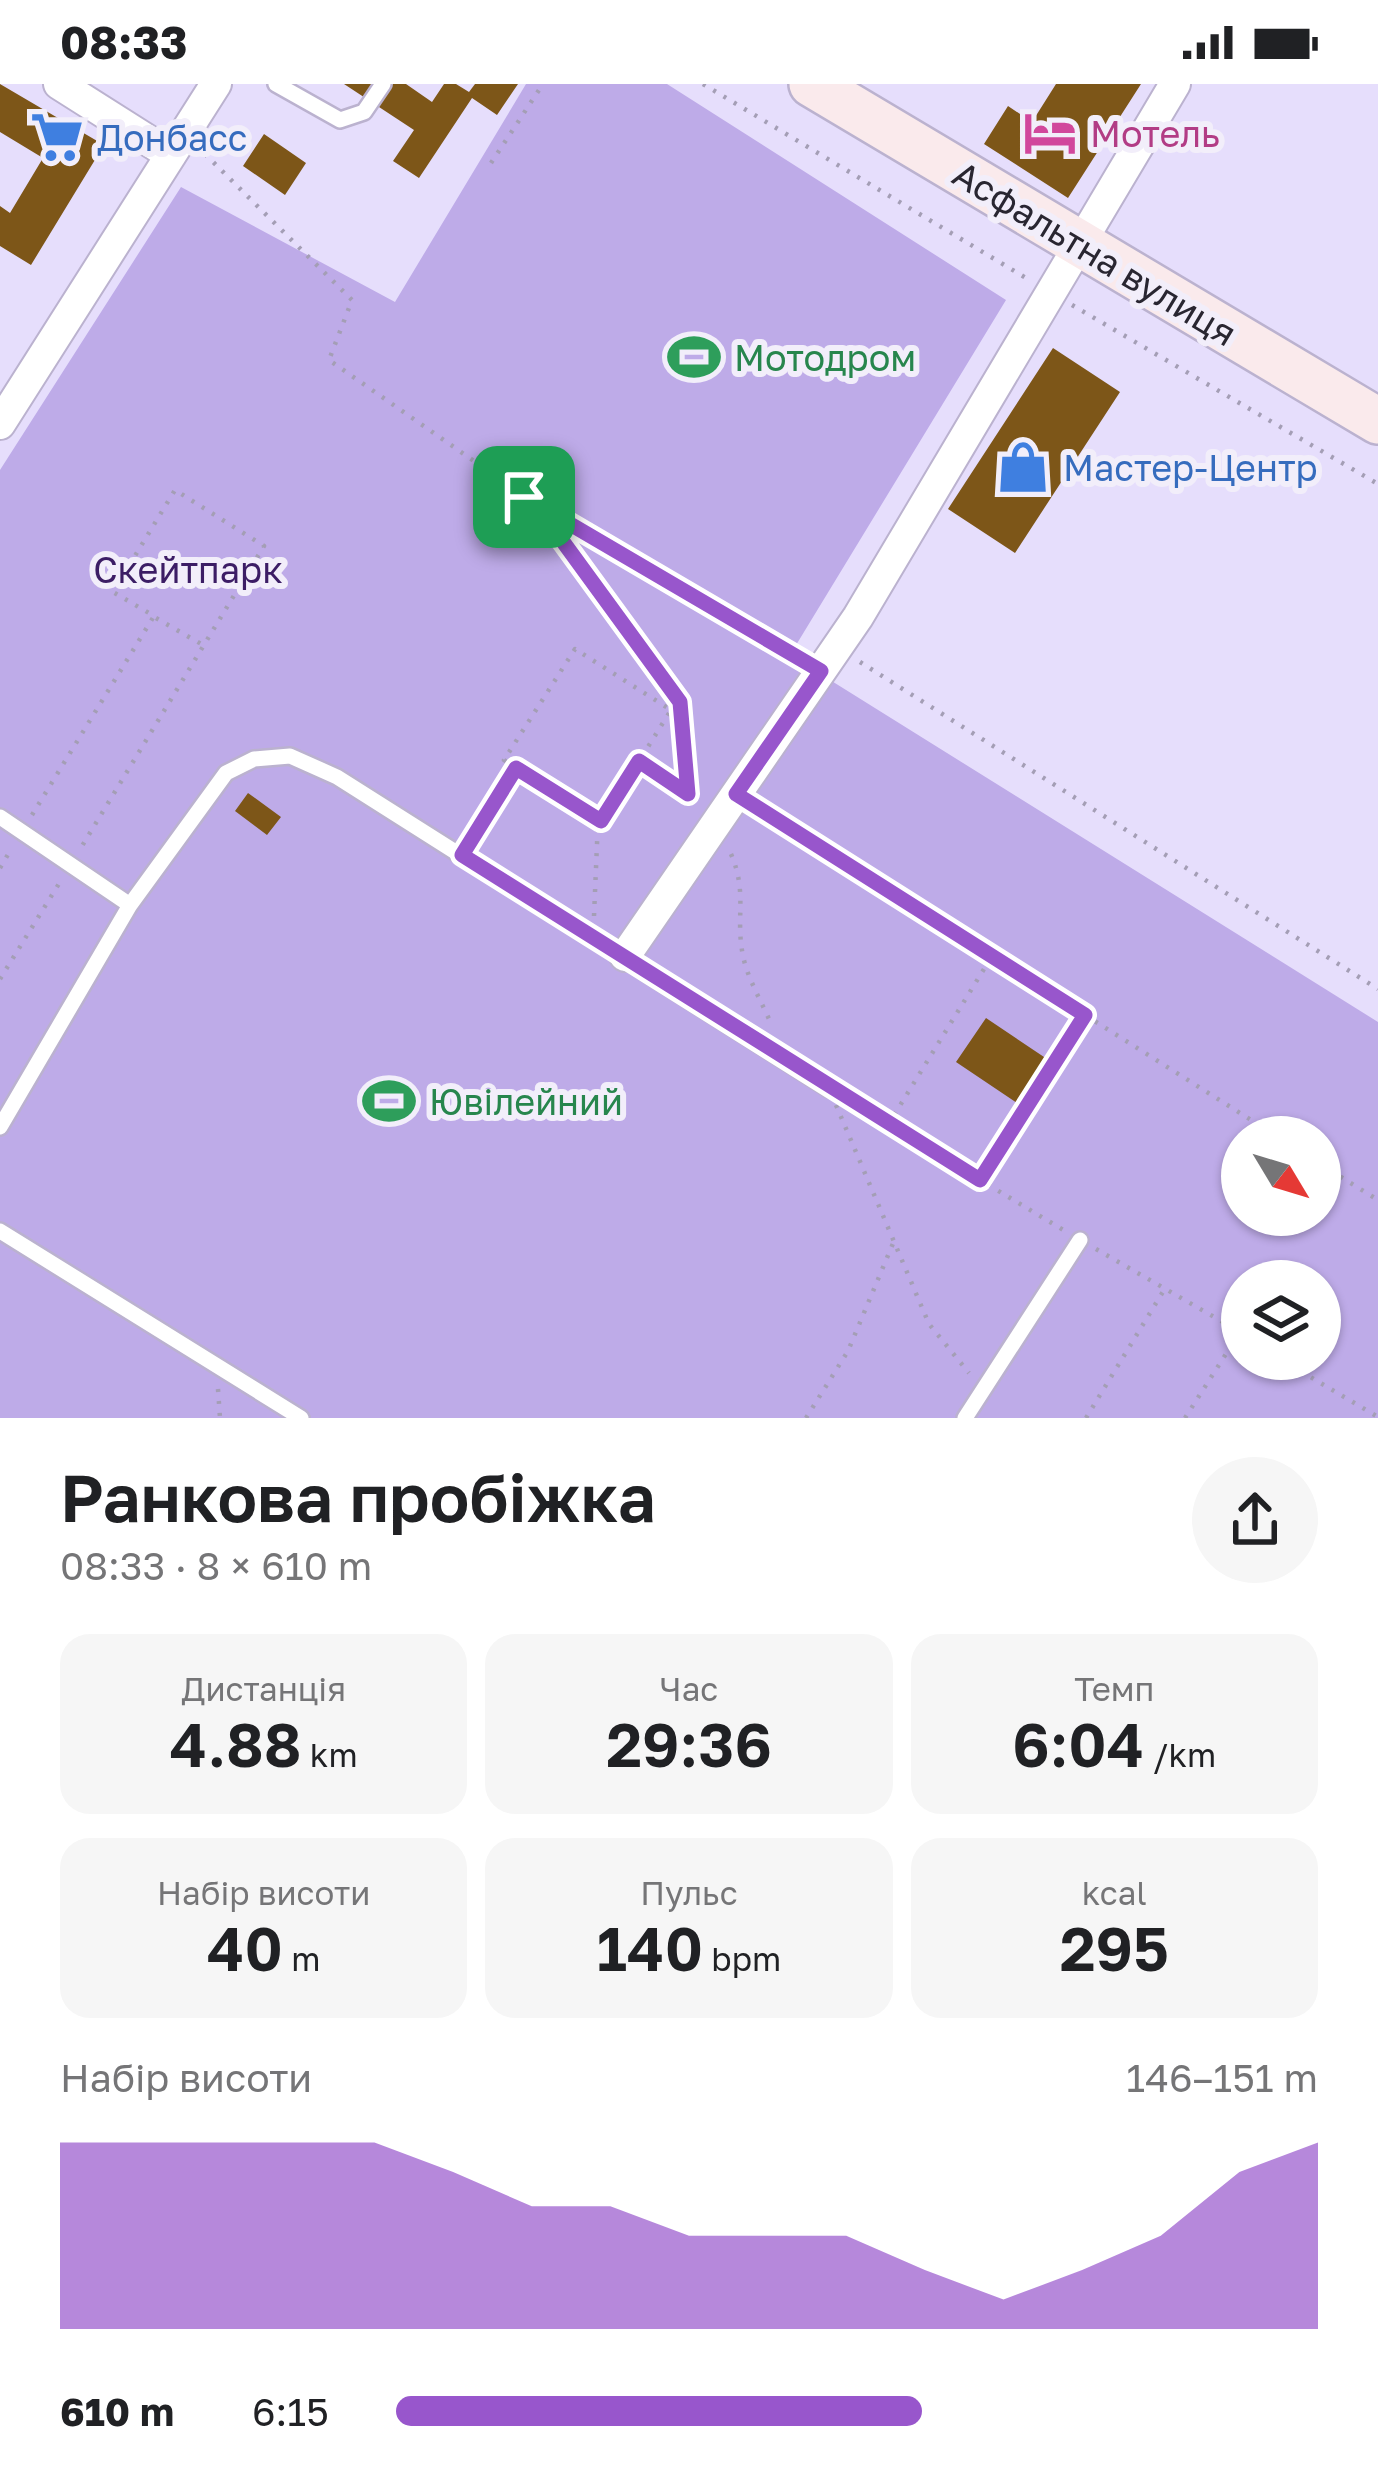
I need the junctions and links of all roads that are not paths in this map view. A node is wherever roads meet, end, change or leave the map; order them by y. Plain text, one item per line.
1 (59, 84) edge
2 (216, 84) edge
3 (276, 84) edge
4 (383, 84) edge
5 (812, 84) edge
6 (1175, 84) edge
7 (183, 151) junction
8 (1080, 244) junction
9 (1378, 421) edge
10 (0, 424) edge
11 (0, 817) edge
12 (130, 904) junction
13 (626, 956) junction
14 (829, 1089) road end
15 (0, 1127) edge
16 (0, 1231) edge
17 (1080, 1240) road end
18 (301, 1418) edge
19 (965, 1418) edge

1 - 7 street
2 - 7 street
3 - 4 lane
5 - 8 main road, Асфальтна вулиця
6 - 8 street
7 - 10 street
8 - 9 main road, Асфальтна вулиця
8 - 13 street
11 - 12 lane
12 - 13 lane
12 - 15 lane
13 - 14 lane
16 - 18 lane
17 - 19 lane

